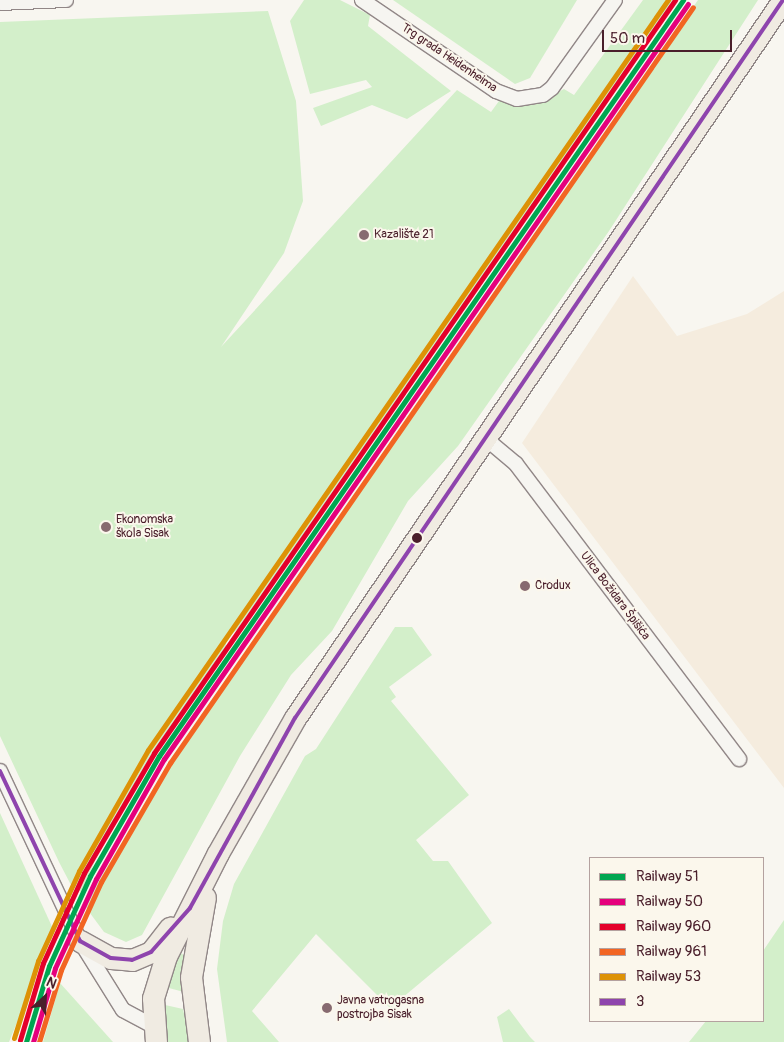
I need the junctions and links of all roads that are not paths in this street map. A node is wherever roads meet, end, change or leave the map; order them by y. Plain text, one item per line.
1 (66, 0) edge
2 (362, 0) edge
3 (615, 0) edge
4 (783, 0) edge
5 (0, 3) edge
6 (485, 438) junction
7 (739, 760) dead end
8 (0, 771) edge
9 (218, 853) junction
10 (190, 908) junction
11 (80, 941) junction
12 (155, 1034) edge
13 (199, 1042) edge

1 - 5 street
2 - 3 street, Trg grada Heidenheima
4 - 6 main road
6 - 7 street, Ulica Božidara Špišića
6 - 9 main road
8 - 11 street
9 - 10 main road
9 - 13 main road
10 - 11 main road
10 - 12 main road
11 - 12 street

